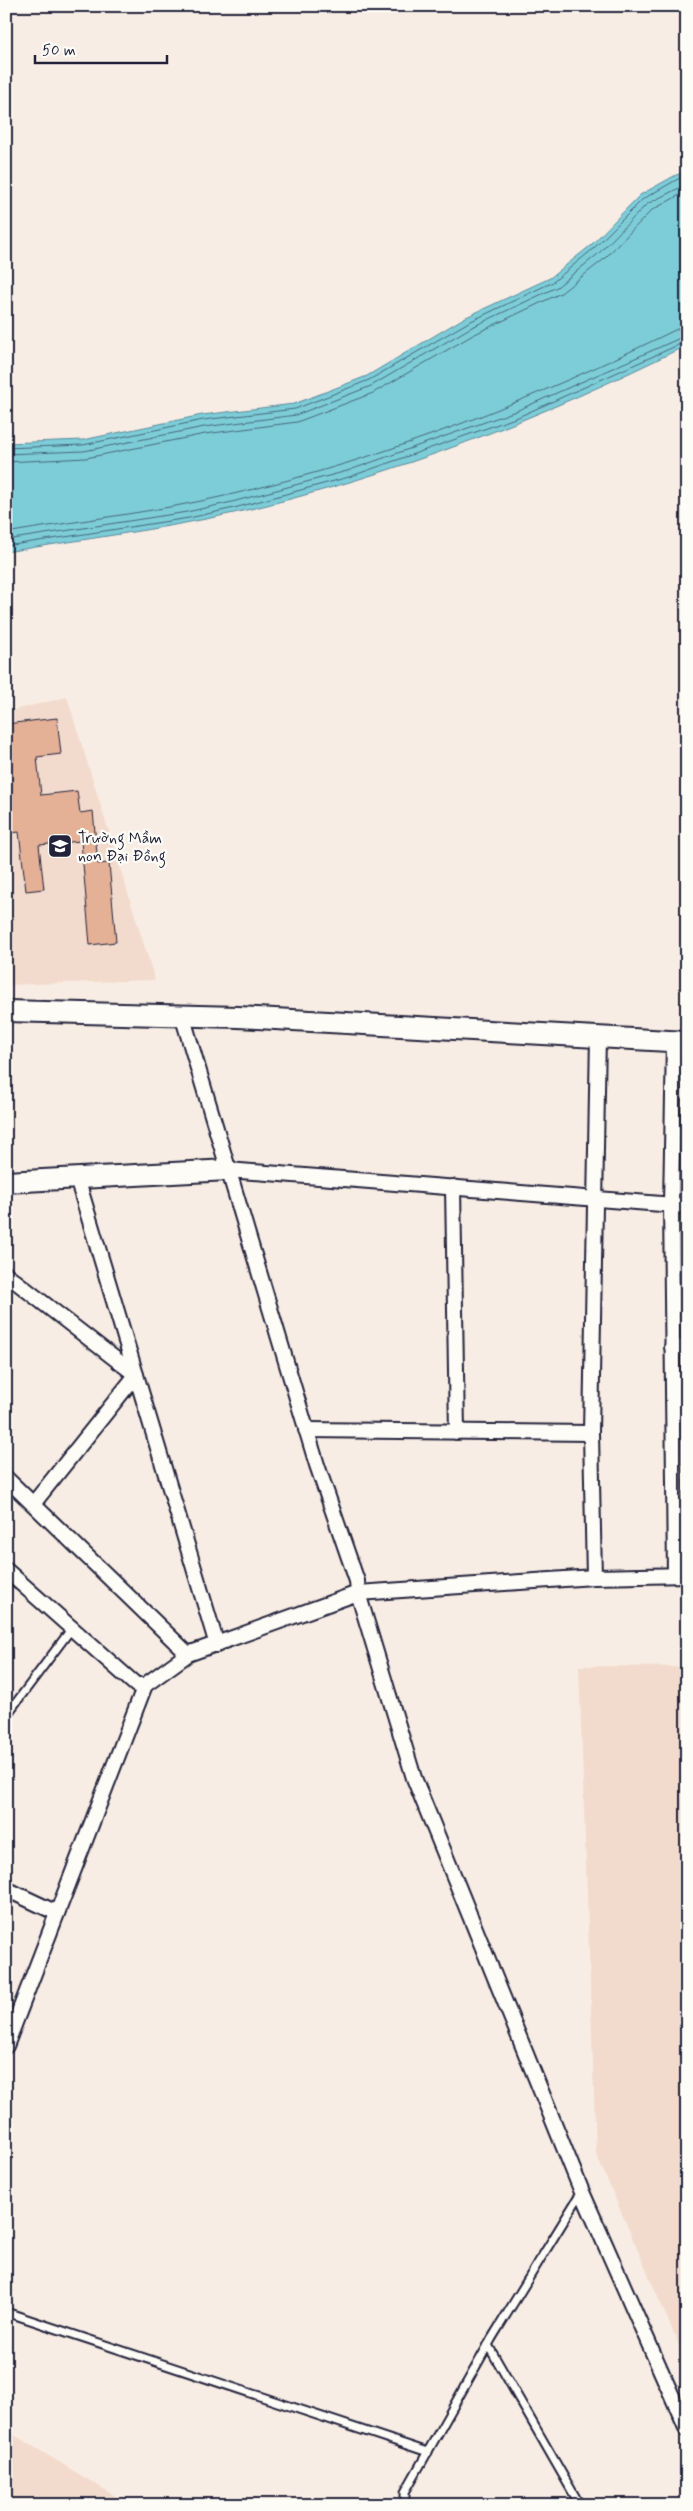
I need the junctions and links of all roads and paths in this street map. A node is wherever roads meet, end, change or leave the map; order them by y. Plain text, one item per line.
1 (6, 1011) edge
2 (182, 1015) junction
3 (598, 1035) junction
4 (680, 1041) edge
5 (228, 1170) junction
6 (77, 1178) junction
7 (6, 1182) edge
8 (454, 1187) junction
9 (595, 1198) junction
10 (671, 1204) junction
11 (687, 1206) edge
12 (6, 1274) edge
13 (672, 1348) junction
14 (687, 1348) edge
15 (136, 1376) junction
16 (306, 1430) junction
17 (457, 1432) junction
18 (680, 1432) edge
19 (591, 1433) junction
20 (6, 1478) edge
21 (33, 1504) junction
22 (6, 1570) edge
23 (681, 1575) edge
24 (594, 1577) junction
25 (358, 1593) junction
26 (72, 1628) junction
27 (217, 1645) junction
28 (188, 1654) junction
29 (145, 1684) junction
30 (6, 1716) edge
31 (6, 1889) edge
32 (57, 1913) junction
33 (6, 2046) edge
34 (582, 2192) junction
35 (6, 2312) edge
36 (488, 2345) junction
37 (687, 2430) edge
38 (428, 2452) junction
39 (405, 2505) edge
40 (580, 2505) edge

1 - 2 main road
2 - 3 main road
2 - 5 street
3 - 4 main road
3 - 9 street
4 - 10 street
5 - 6 main road
5 - 8 street
5 - 16 street
6 - 7 main road
6 - 15 street
8 - 9 street
8 - 17 street
9 - 10 street
9 - 19 street
10 - 11 street
10 - 13 street
12 - 15 street
13 - 14 street
13 - 18 street
15 - 21 street
15 - 27 street
16 - 17 street
16 - 25 street
17 - 19 street
18 - 23 street
19 - 24 street
20 - 21 street
21 - 28 street
22 - 26 street
23 - 24 street
24 - 25 street
25 - 27 street
25 - 34 street
26 - 29 street
26 - 30 lane
27 - 28 street
28 - 29 street
29 - 32 street
31 - 32 street
32 - 33 street
34 - 36 lane
34 - 37 street
35 - 38 lane
36 - 38 lane
36 - 40 lane
38 - 39 lane

